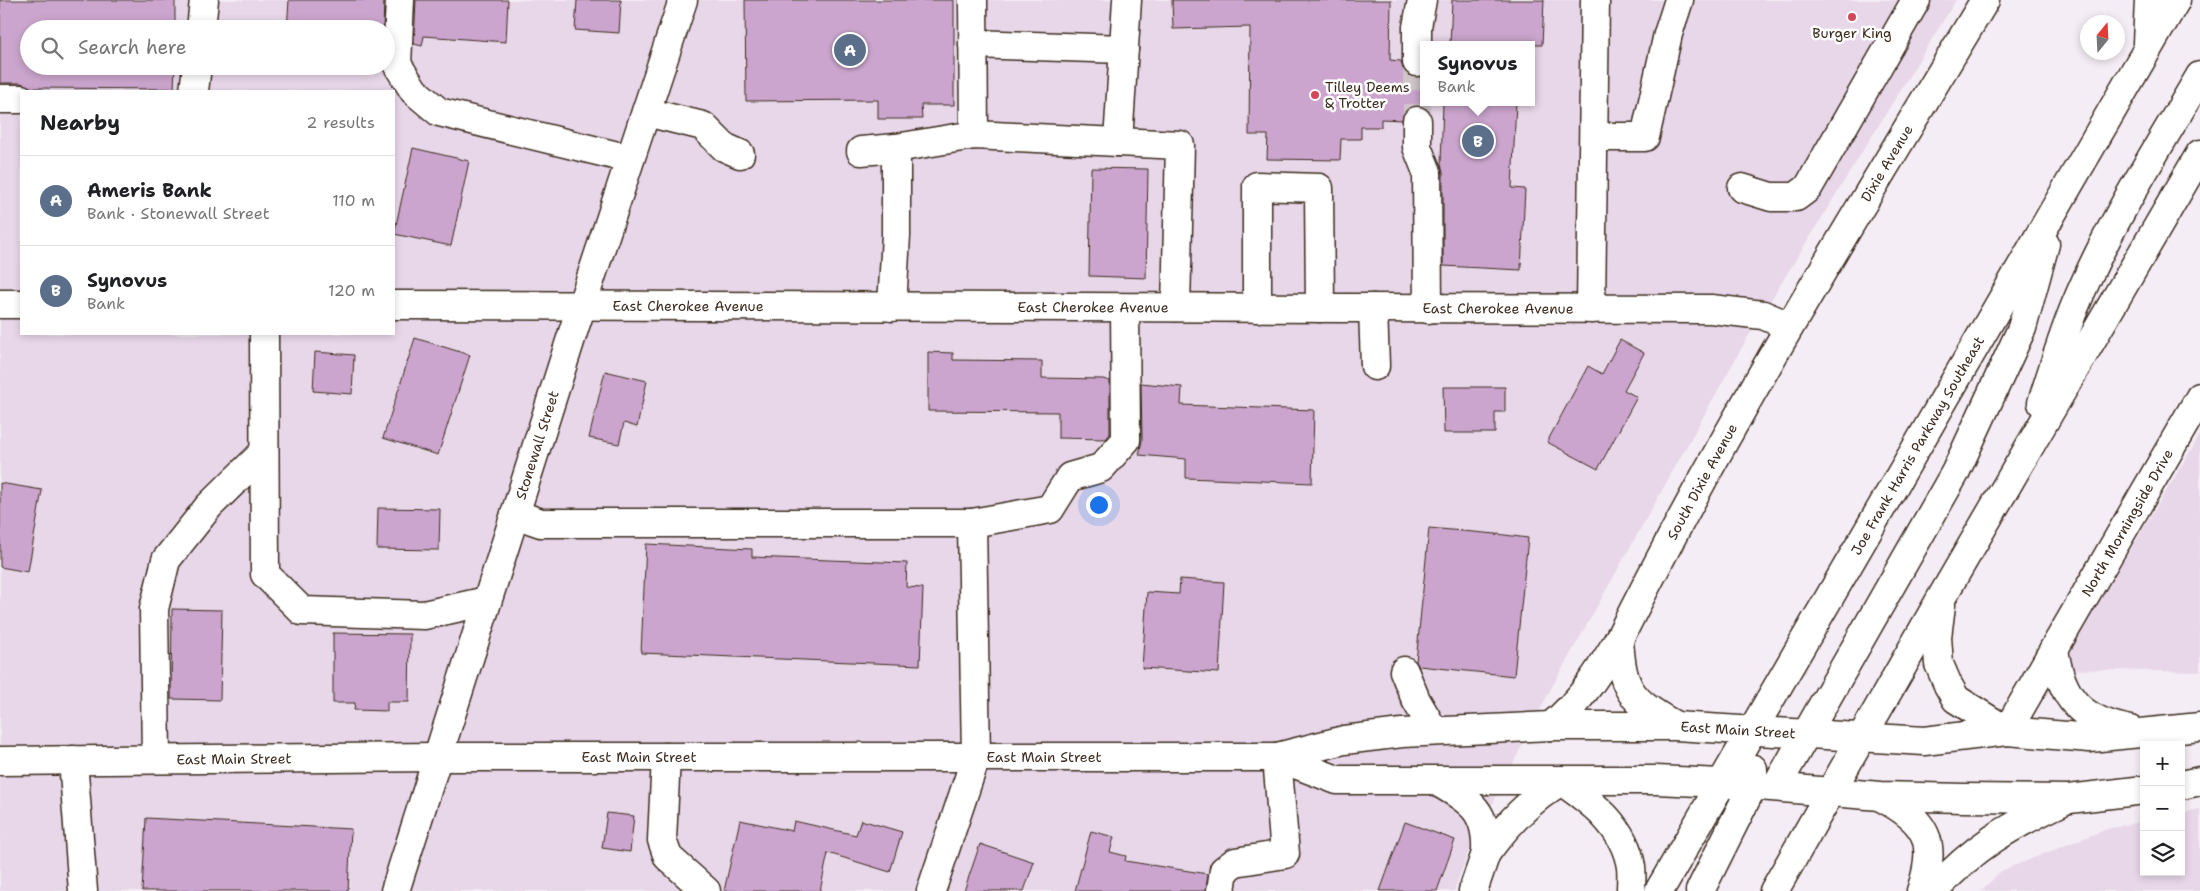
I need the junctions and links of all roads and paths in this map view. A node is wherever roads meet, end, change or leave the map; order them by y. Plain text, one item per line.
1 (204, 0) edge
2 (400, 0) edge
3 (683, 0) edge
4 (973, 0) edge
5 (1126, 0) edge
6 (1422, 0) edge
7 (1596, 0) edge
8 (1679, 0) edge
9 (1916, 0) edge
10 (2149, 0) edge
11 (2176, 0) edge
12 (1985, 3) edge
13 (202, 20) edge
14 (973, 44) junction
15 (1124, 50) junction
16 (2146, 52) junction
17 (1417, 62) tunnel mouth
18 (196, 75) edge
19 (2200, 76) edge
20 (194, 90) edge
21 (0, 99) edge
22 (20, 100) edge
23 (646, 112) junction
24 (1418, 121) tunnel mouth
25 (974, 135) junction
26 (1594, 138) junction
27 (1118, 142) junction
28 (896, 148) junction
29 (861, 151) dead end
30 (740, 154) dead end
31 (2200, 154) edge
32 (630, 160) junction
33 (1742, 188) dead end
34 (2050, 216) junction
35 (0, 304) edge
36 (20, 304) edge
37 (395, 305) edge
38 (582, 306) junction
39 (892, 306) junction
40 (1176, 307) junction
41 (1125, 308) junction
42 (1257, 308) junction
43 (1320, 308) junction
44 (1373, 308) junction
45 (1428, 308) junction
46 (1592, 309) junction
47 (1789, 326) junction
48 (264, 335) edge
49 (1375, 366) dead end
50 (2200, 397) edge
51 (2031, 443) junction
52 (264, 452) junction
53 (515, 514) junction
54 (972, 524) junction
55 (1942, 595) junction
56 (487, 601) junction
57 (1619, 639) junction
58 (2054, 648) junction
59 (1404, 671) dead end
60 (1551, 726) junction
61 (1675, 726) junction
62 (2200, 726) edge
63 (1752, 730) junction
64 (1434, 731) junction
65 (2007, 731) junction
66 (2147, 733) junction
67 (1806, 734) junction
68 (1862, 738) junction
69 (437, 757) junction
70 (666, 757) junction
71 (976, 757) junction
72 (1277, 757) junction
73 (156, 759) junction
74 (73, 760) junction
75 (0, 761) edge
76 (1436, 781) junction
77 (1561, 781) junction
78 (2200, 782) edge
79 (1721, 783) junction
80 (2185, 784) edge
81 (1764, 786) junction
82 (2140, 790) edge
83 (1832, 792) junction
84 (1880, 796) junction
85 (2069, 799) junction
86 (1486, 853) junction
87 (83, 891) edge
88 (395, 891) edge
89 (706, 891) edge
90 (931, 891) edge
91 (1221, 891) edge
92 (1472, 891) edge
93 (1631, 891) edge
94 (1659, 891) edge
95 (1700, 891) edge
96 (1774, 891) edge
97 (1920, 891) edge
98 (1934, 891) edge

1 - 13 main road
2 - 32 main road
3 - 23 main road, Stonewall Street
4 - 14 main road
5 - 15 main road
6 - 17 main road
7 - 26 main road
8 - 26 main road
9 - 33 main road
10 - 16 main road
11 - 16 main road, Joe Frank Harris Parkway Southeast
12 - 47 main road, Dixie Avenue
14 - 15 main road
14 - 25 main road
15 - 27 main road
16 - 34 main road, Joe Frank Harris Parkway Southeast
18 - 20 main road
19 - 51 main road
21 - 22 main road
23 - 30 main road
23 - 32 main road, Stonewall Street
24 - 45 main road
25 - 27 main road
25 - 28 main road
26 - 46 main road
27 - 40 main road
28 - 29 main road
28 - 39 main road
31 - 51 main road
32 - 38 main road, Stonewall Street
34 - 63 main road, Joe Frank Harris Parkway Southeast
34 - 67 main road
35 - 36 main road
37 - 38 main road, East Cherokee Avenue
38 - 39 main road, East Cherokee Avenue
38 - 53 main road, Stonewall Street
39 - 41 main road, East Cherokee Avenue
40 - 41 main road, East Cherokee Avenue
40 - 42 main road, East Cherokee Avenue
41 - 54 main road
42 - 43 main road, East Cherokee Avenue
42 - 43 main road
43 - 44 main road, East Cherokee Avenue
44 - 45 main road, East Cherokee Avenue
44 - 49 main road
45 - 46 main road, East Cherokee Avenue
46 - 47 main road, East Cherokee Avenue
47 - 57 main road, South Dixie Avenue
48 - 52 main road
50 - 58 main road, North Morningside Drive
51 - 55 main road
52 - 56 main road
52 - 73 main road
53 - 54 main road
53 - 56 main road, Stonewall Street
54 - 71 main road
55 - 65 main road
55 - 68 main road
56 - 69 main road, Stonewall Street
57 - 60 main road, South Dixie Avenue
57 - 61 main road
58 - 65 main road, North Morningside Drive
58 - 66 main road
59 - 64 main road
60 - 61 main road, East Main Street
60 - 64 main road, East Main Street
61 - 63 main road, East Main Street
62 - 66 main road, East Main Street
63 - 67 main road, East Main Street
63 - 79 main road, Joe Frank Harris Parkway Southeast
63 - 81 main road
64 - 72 main road, East Main Street
65 - 66 main road, East Main Street
65 - 68 main road, East Main Street
67 - 68 main road, East Main Street
67 - 81 main road
68 - 83 main road
69 - 70 main road, East Main Street
69 - 73 main road, East Main Street
69 - 88 main road, Stonewall Street
70 - 71 main road, East Main Street
70 - 89 main road
71 - 72 main road, East Main Street
71 - 90 main road
72 - 76 main road, East Main Street
72 - 91 main road
73 - 74 main road, East Main Street
74 - 75 main road, East Main Street
74 - 87 main road
76 - 77 main road, East Main Street
76 - 86 main road
77 - 79 main road, East Main Street
77 - 86 main road
77 - 93 main road
78 - 80 main road
79 - 81 main road, East Main Street
79 - 94 main road, Joe Frank Harris Parkway Southeast
81 - 83 main road, East Main Street
81 - 95 main road
82 - 85 main road, East Main Street
83 - 84 main road, East Main Street
83 - 96 main road
84 - 85 main road, East Main Street
84 - 97 main road
85 - 98 main road
86 - 92 main road

